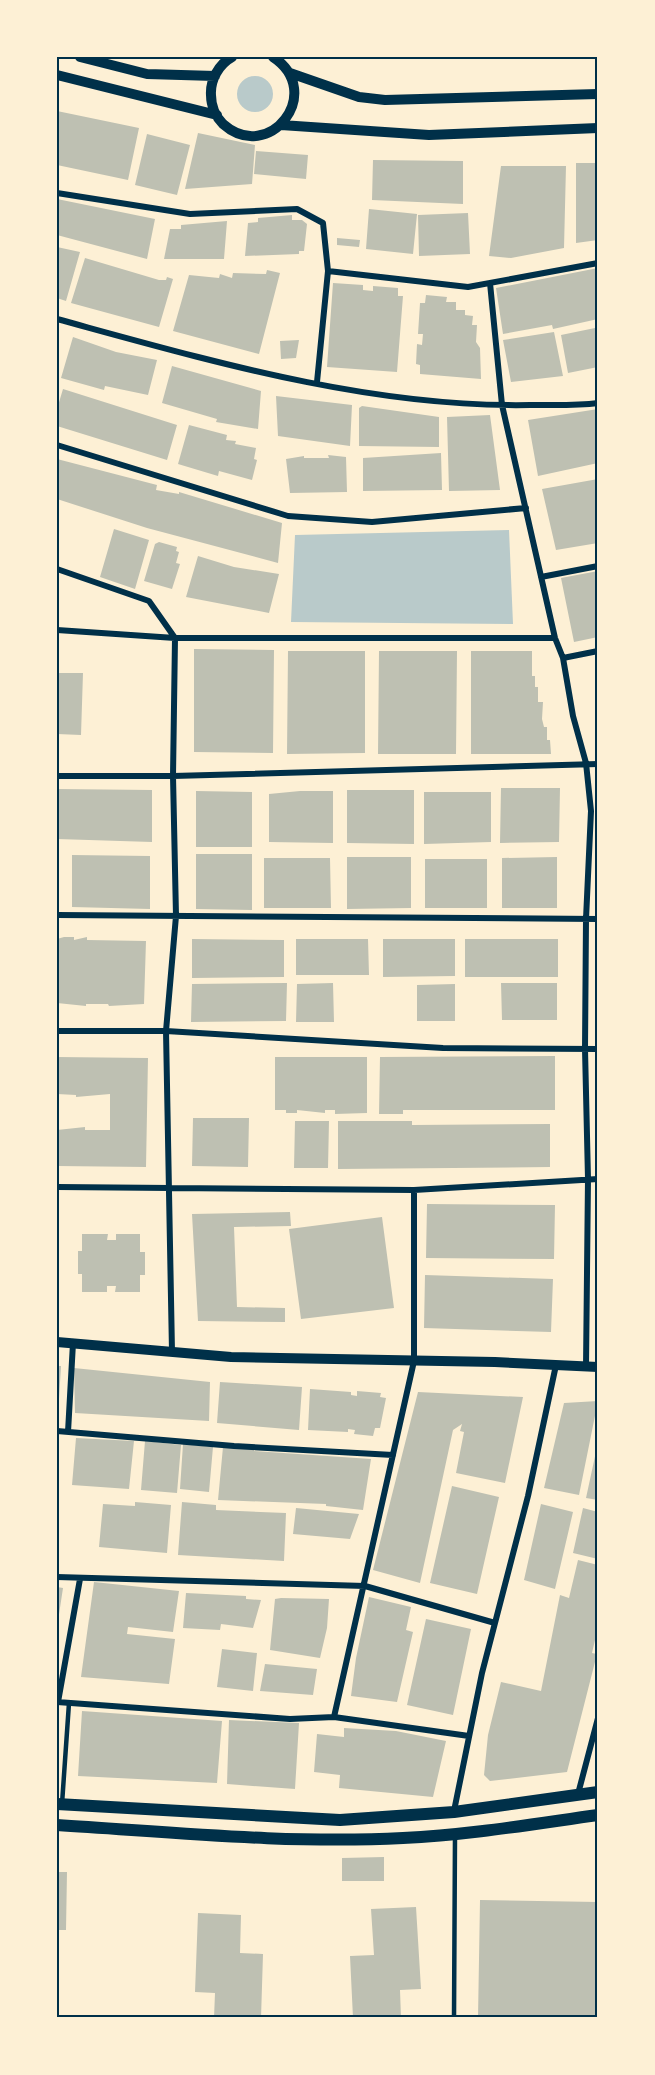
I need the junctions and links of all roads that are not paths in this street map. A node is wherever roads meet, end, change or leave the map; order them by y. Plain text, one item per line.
1 (80, 57) edge
2 (232, 57) edge
3 (278, 59) edge
4 (222, 61) edge
5 (290, 74) junction
6 (57, 75) edge
7 (215, 76) junction
8 (598, 94) edge
9 (217, 115) junction
10 (281, 125) junction
11 (598, 128) edge
12 (57, 193) edge
13 (598, 263) edge
14 (328, 271) junction
15 (490, 283) junction
16 (57, 319) edge
17 (317, 382) junction
18 (598, 403) edge
19 (502, 405) junction
20 (57, 445) edge
21 (525, 508) junction
22 (598, 566) edge
23 (57, 569) edge
24 (541, 577) junction
25 (57, 630) edge
26 (175, 638) junction
27 (555, 638) junction
28 (598, 651) edge
29 (563, 658) junction
30 (586, 763) junction
31 (598, 764) edge
32 (57, 776) edge
33 (173, 776) junction
34 (57, 915) edge
35 (176, 916) junction
36 (586, 919) junction
37 (598, 919) edge
38 (57, 1031) edge
39 (166, 1031) junction
40 (585, 1049) junction
41 (598, 1049) edge
42 (588, 1179) junction
43 (598, 1179) edge
44 (57, 1186) edge
45 (171, 1188) junction
46 (414, 1190) junction
47 (57, 1342) edge
48 (73, 1343) junction
49 (172, 1352) junction
50 (414, 1361) junction
51 (556, 1365) junction
52 (586, 1367) junction
53 (598, 1368) edge
54 (57, 1431) edge
55 (68, 1432) junction
56 (393, 1455) junction
57 (57, 1577) edge
58 (80, 1579) junction
59 (365, 1586) junction
60 (495, 1623) junction
61 (58, 1702) edge
62 (69, 1703) junction
63 (334, 1717) junction
64 (598, 1718) edge
65 (469, 1736) junction
66 (598, 1792) edge
67 (578, 1795) junction
68 (60, 1804) edge
69 (454, 1812) junction
70 (598, 1815) edge
71 (57, 1825) edge
72 (455, 1835) junction
73 (454, 2018) edge

1 - 7 street
2 - 4 street
3 - 5 street
4 - 7 street
5 - 8 street
5 - 10 street
6 - 9 street
7 - 9 street
9 - 10 street
10 - 11 street
12 - 14 street
13 - 15 street
14 - 15 street
14 - 17 street
15 - 19 street
16 - 17 street
17 - 19 street
18 - 19 street
19 - 21 street
20 - 21 street
21 - 24 street
22 - 24 street
23 - 26 street
24 - 27 street
25 - 26 street
26 - 27 street
26 - 33 street
27 - 29 street
28 - 29 street
29 - 30 street
30 - 31 street
30 - 33 street
30 - 36 street
32 - 33 street
33 - 35 street
34 - 35 street
35 - 36 street
35 - 39 street
36 - 37 street
36 - 40 street
38 - 39 street
39 - 40 street
39 - 45 street
40 - 41 street
40 - 42 street
42 - 43 street
42 - 46 street
42 - 52 street
44 - 45 street
45 - 46 street
45 - 49 street
46 - 50 street
47 - 48 street
48 - 49 street
48 - 55 street
49 - 50 street
50 - 51 street
50 - 56 street
51 - 52 street
51 - 60 street
52 - 53 street
54 - 55 street
55 - 56 street
56 - 59 street
57 - 58 street
58 - 59 street
58 - 61 street
59 - 60 street
59 - 63 street
60 - 65 street
61 - 62 street
62 - 63 street
62 - 68 lane
63 - 65 street
64 - 67 street
65 - 69 street
66 - 67 main road
67 - 69 main road
68 - 69 main road
69 - 72 main road
70 - 72 main road
71 - 72 main road
72 - 73 lane

